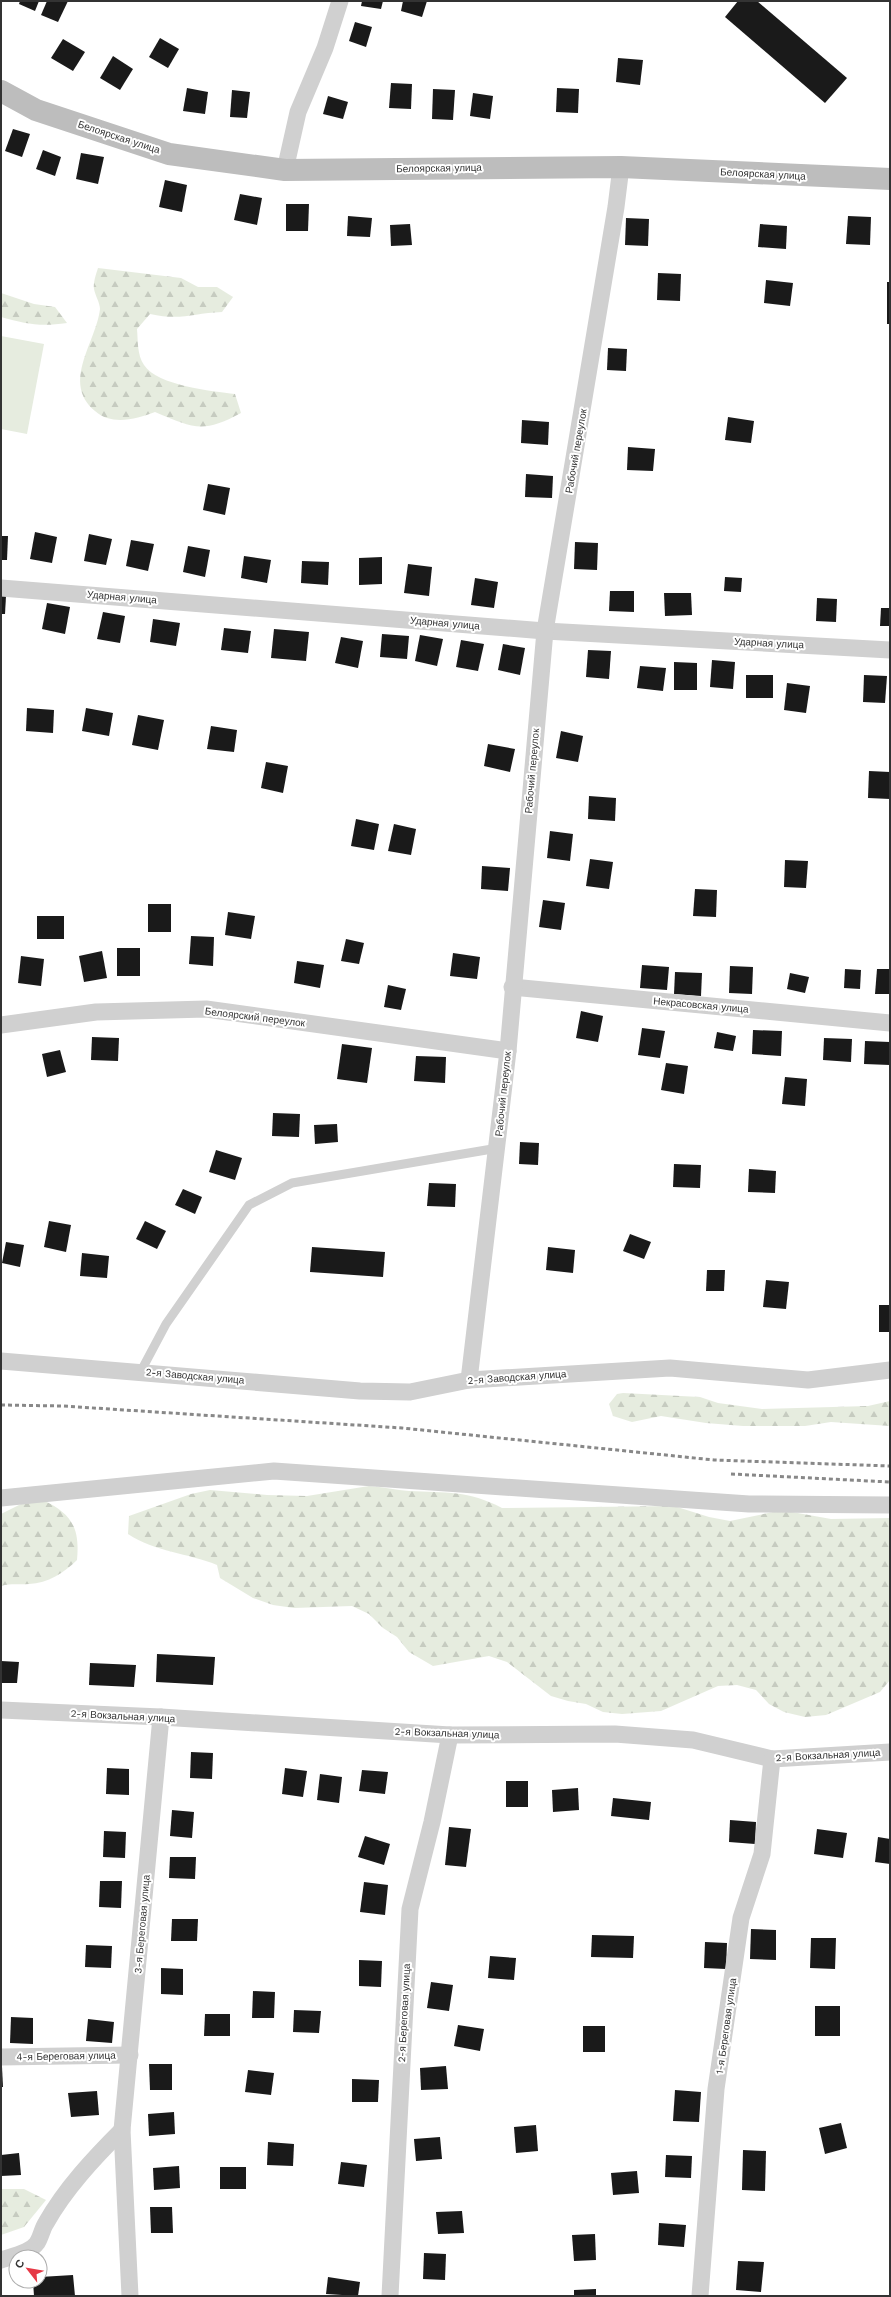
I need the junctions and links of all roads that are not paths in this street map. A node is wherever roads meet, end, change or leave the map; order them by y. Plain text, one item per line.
1 (340, 1) edge
2 (1, 91) edge
3 (621, 166) junction
4 (285, 170) junction
5 (890, 179) edge
6 (1, 588) edge
7 (545, 631) junction
8 (890, 650) edge
9 (512, 987) junction
10 (890, 1023) edge
11 (1, 1025) edge
12 (508, 1051) junction
13 (498, 1148) junction
14 (1, 1361) edge
15 (890, 1370) edge
16 (141, 1371) junction
17 (469, 1380) junction
18 (1, 1498) edge
19 (890, 1505) edge
20 (1, 1710) edge
21 (161, 1717) junction
22 (450, 1735) junction
23 (890, 1752) edge
24 (772, 1759) junction
25 (130, 2055) junction
26 (1, 2056) edge
27 (122, 2130) junction
28 (1, 2260) edge
29 (130, 2296) edge
30 (390, 2296) edge
31 (700, 2296) edge

1 - 4 street
2 - 4 street, Белоярская улица
3 - 4 street, Белоярская улица
3 - 5 street, Белоярская улица
3 - 7 street, Рабочий переулок
6 - 7 street, Ударная улица
7 - 8 street, Ударная улица
7 - 9 street, Рабочий переулок
9 - 10 street, Некрасовская улица
9 - 12 street, Рабочий переулок
11 - 12 street, Белоярский переулок
12 - 13 street, Рабочий переулок
13 - 16 lane
13 - 17 street, Рабочий переулок
14 - 16 street, 2-я Заводская улица
15 - 17 street, 2-я Заводская улица
16 - 17 street, 2-я Заводская улица
18 - 19 street
20 - 21 street, 2-я Вокзальная улица
21 - 22 street, 2-я Вокзальная улица
21 - 25 street, 3-я Береговая улица
22 - 24 street, 2-я Вокзальная улица
22 - 30 street, 2-я Береговая улица
23 - 24 street, 2-я Вокзальная улица
24 - 31 street, 1-я Береговая улица
25 - 26 street, 4-я Береговая улица
25 - 27 street, 3-я Береговая улица
27 - 28 street
27 - 29 street, 3-я Береговая улица

